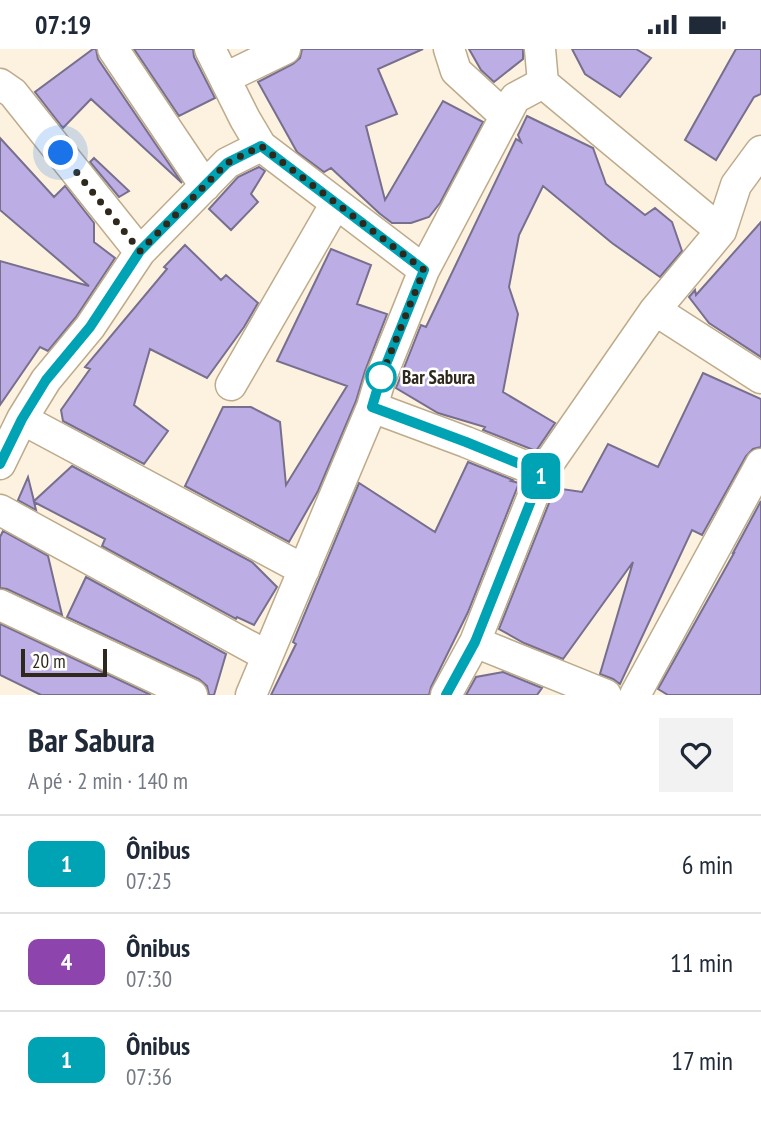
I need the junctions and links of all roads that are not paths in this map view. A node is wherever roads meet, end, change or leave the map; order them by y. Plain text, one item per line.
1 (113, 49) edge
2 (210, 49) edge
3 (285, 49) edge
4 (449, 49) edge
5 (540, 49) edge
6 (225, 78) junction
7 (543, 83) junction
8 (0, 84) edge
9 (505, 116) junction
10 (261, 146) junction
11 (761, 151) edge
12 (205, 186) junction
13 (336, 203) junction
14 (721, 231) junction
15 (140, 251) junction
16 (424, 270) junction
17 (655, 310) junction
18 (761, 378) edge
19 (231, 385) dead end
20 (372, 407) junction
21 (22, 419) junction
22 (0, 464) edge
23 (761, 464) edge
24 (542, 473) junction
25 (0, 510) edge
26 (304, 570) junction
27 (0, 605) edge
28 (475, 642) junction
29 (267, 656) junction
30 (192, 695) edge
31 (251, 695) edge
32 (446, 695) edge
33 (606, 695) edge
34 (635, 695) edge

1 - 12 street
2 - 6 street
3 - 6 street
4 - 9 street
5 - 7 street
6 - 10 street
7 - 9 street
7 - 14 street
8 - 15 street
9 - 16 street
10 - 12 street
10 - 13 street
11 - 14 street
12 - 15 street
13 - 16 street
13 - 19 street
14 - 17 street
15 - 21 street
16 - 20 street
17 - 18 street
17 - 24 street
20 - 24 street
20 - 26 street
21 - 22 street
21 - 26 street
23 - 34 street
24 - 28 street
25 - 29 street
26 - 29 street
27 - 30 street
28 - 32 street
28 - 33 street
29 - 31 street

